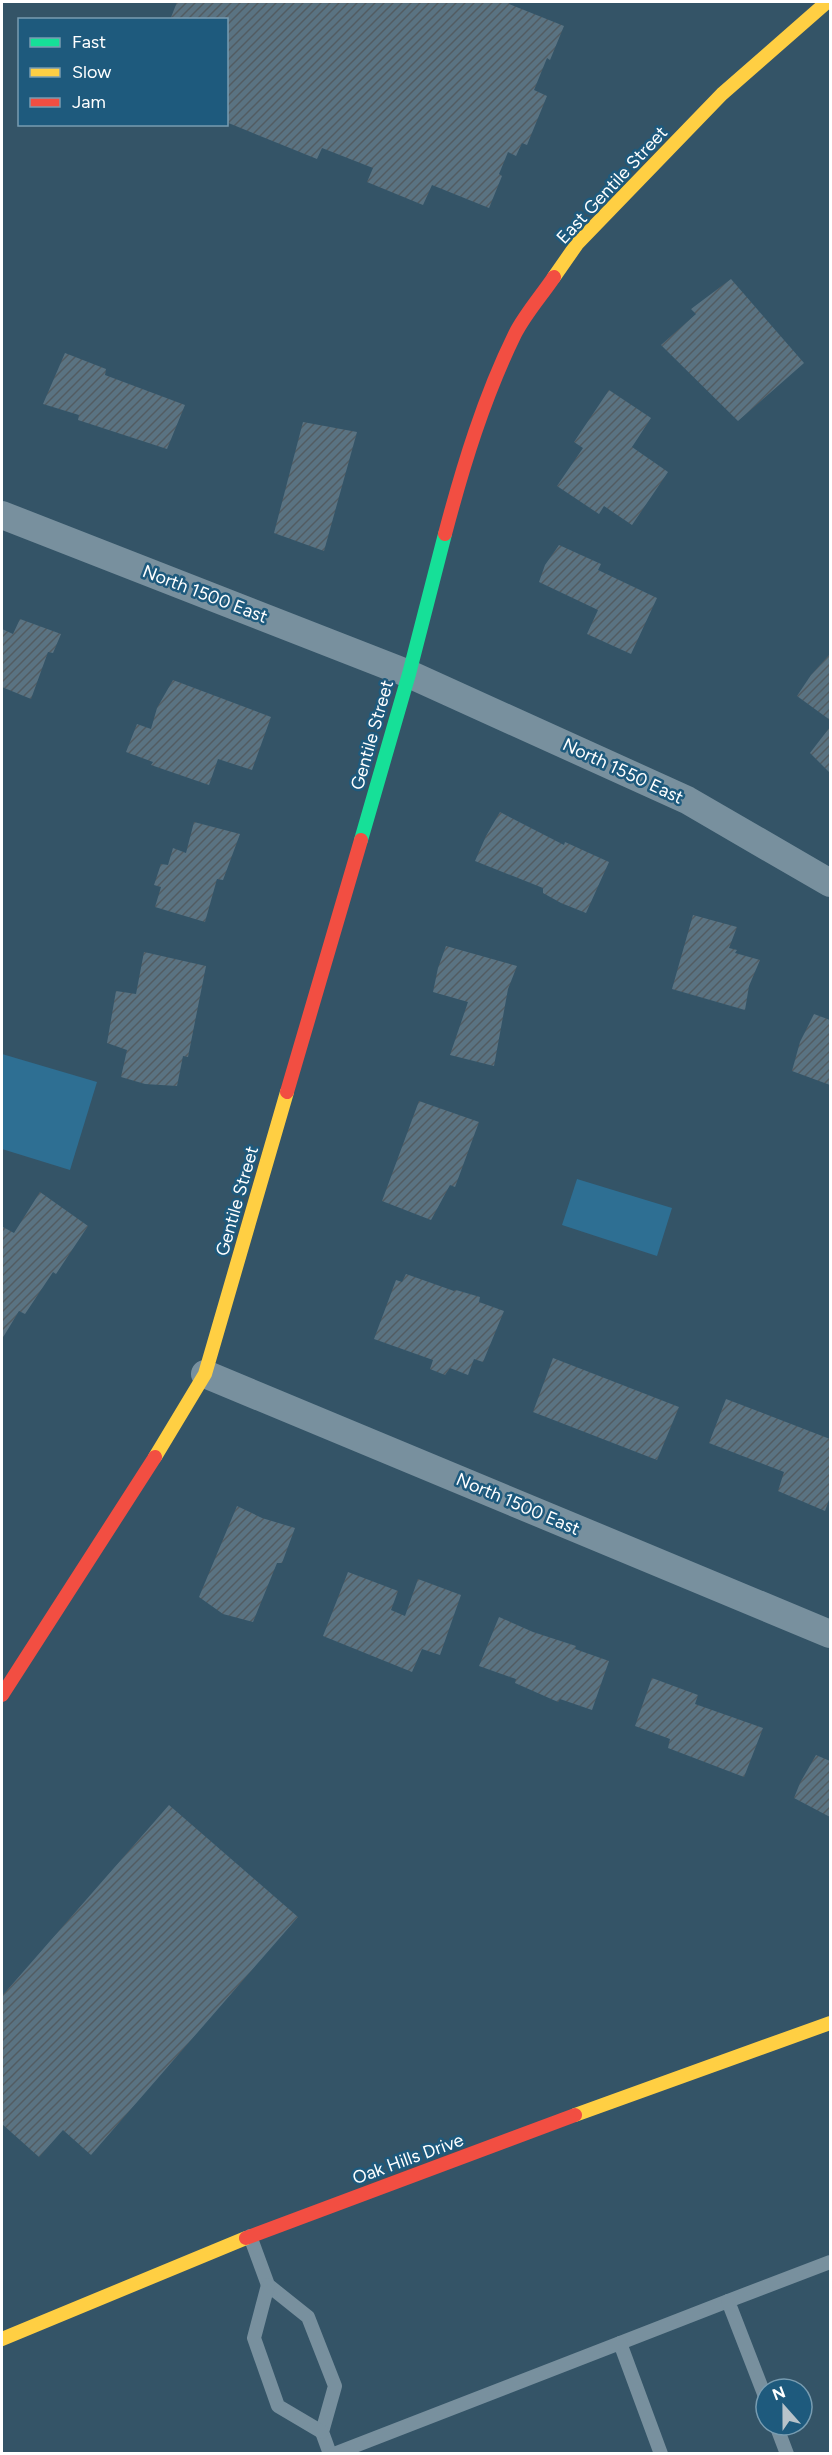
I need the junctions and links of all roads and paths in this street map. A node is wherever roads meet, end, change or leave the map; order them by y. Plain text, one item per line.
1 (827, 2) edge
2 (2, 515) edge
3 (409, 674) junction
4 (831, 883) edge
5 (205, 1374) junction
6 (831, 1634) edge
7 (2, 1695) edge
8 (831, 2023) edge
9 (250, 2236) junction
10 (831, 2262) edge
11 (268, 2285) junction
12 (728, 2301) junction
13 (66, 2312) junction
14 (2, 2324) edge
15 (2, 2339) edge
16 (620, 2343) junction
17 (757, 2377) edge
18 (322, 2432) junction
19 (781, 2437) edge
20 (332, 2454) edge
21 (661, 2454) edge
22 (787, 2454) edge

1 - 3 street, East Gentile Street
2 - 3 street, North 1500 East
3 - 4 street, North 1550 East
3 - 5 street, Gentile Street
5 - 6 street, North 1500 East
5 - 7 street, Gentile Street
8 - 9 street, Oak Hills Drive
9 - 11 lane
9 - 13 street, Oak Hills Drive
10 - 12 lane
11 - 18 lane
11 - 18 lane
12 - 16 lane
12 - 17 lane
13 - 14 street
13 - 15 street, Oak Hills Drive
16 - 20 lane
16 - 21 lane
18 - 20 lane
19 - 22 lane

